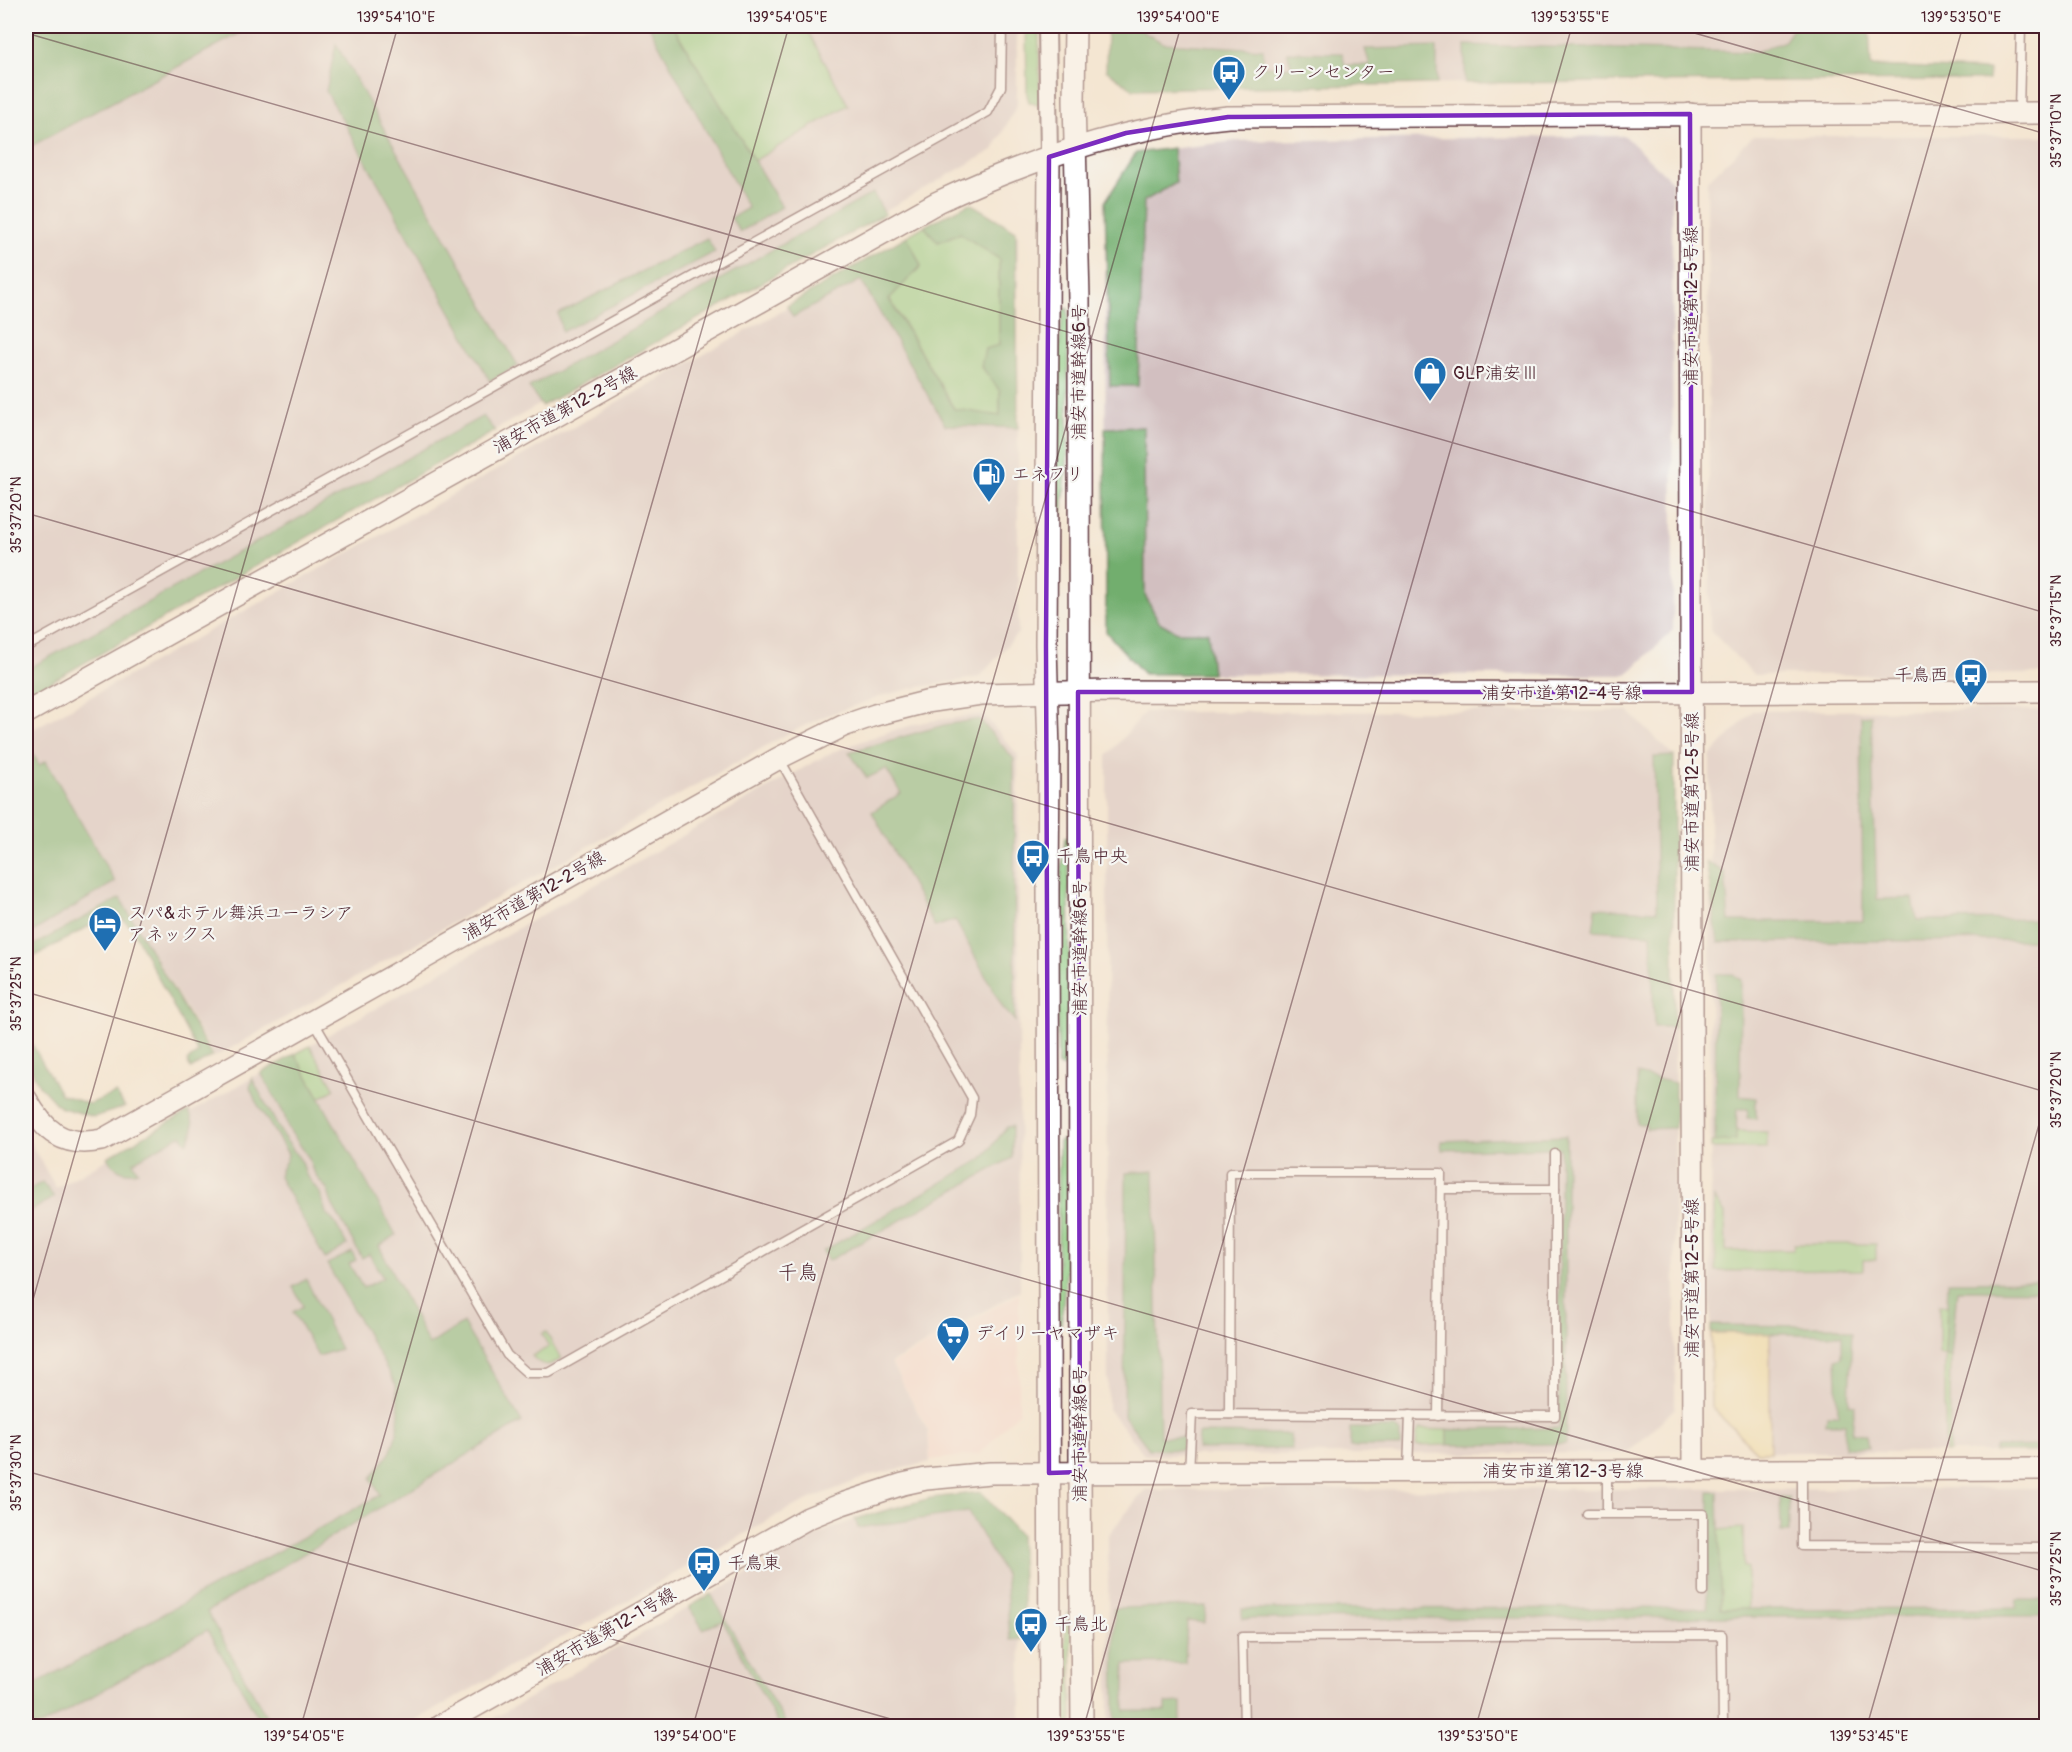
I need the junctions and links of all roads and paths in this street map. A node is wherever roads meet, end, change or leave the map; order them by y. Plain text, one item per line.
1 (1002, 26) edge
2 (1047, 26) edge
3 (1075, 26) edge
4 (2021, 26) edge
5 (2046, 112) edge
6 (2019, 113) junction
7 (1690, 114) junction
8 (1076, 149) junction
9 (1049, 157) junction
10 (26, 647) edge
11 (1047, 692) junction
12 (1078, 692) junction
13 (1692, 692) junction
14 (2046, 692) edge
15 (26, 713) edge
16 (779, 758) junction
17 (314, 1021) junction
18 (26, 1099) edge
19 (1555, 1154) dead end
20 (1441, 1189) junction
21 (1555, 1189) junction
22 (1229, 1414) junction
23 (1410, 1415) junction
24 (1438, 1416) junction
25 (1802, 1469) junction
26 (2046, 1469) edge
27 (1693, 1470) junction
28 (1606, 1471) junction
29 (1080, 1472) junction
30 (1189, 1472) junction
31 (1408, 1472) junction
32 (1049, 1473) junction
33 (1587, 1514) dead end
34 (1607, 1514) junction
35 (2046, 1548) edge
36 (1703, 1592) dead end
37 (440, 1726) edge
38 (1050, 1726) edge
39 (1082, 1726) edge
40 (1244, 1726) edge
41 (1723, 1726) edge

1 - 10 lane
2 - 9 street, 浦安市道幹線6号
3 - 8 street, 浦安市道幹線6号
4 - 6 lane
5 - 6 street, 浦安市道第12-2号線
6 - 7 street, 浦安市道第12-2号線
7 - 8 street, 浦安市道第12-2号線
7 - 13 street, 浦安市道第12-5号線
8 - 9 street, 浦安市道第12-2号線
8 - 12 street, 浦安市道幹線6号
9 - 11 street, 浦安市道幹線6号
9 - 15 street, 浦安市道第12-2号線
11 - 12 street, 浦安市道第12-2号線
11 - 16 street, 浦安市道第12-2号線
11 - 32 street, 浦安市道幹線6号
12 - 13 street, 浦安市道第12-4号線
12 - 29 street, 浦安市道幹線6号
13 - 14 street, 浦安市道第12-4号線
13 - 27 street, 浦安市道第12-5号線
16 - 17 street, 浦安市道第12-2号線
16 - 17 lane
17 - 18 street, 浦安市道第12-2号線
19 - 21 lane
20 - 21 lane
20 - 22 lane
20 - 24 lane
21 - 24 lane
22 - 23 lane
22 - 30 lane
23 - 24 lane
23 - 31 lane
25 - 26 street, 浦安市道第12-3号線
25 - 27 street, 浦安市道第12-3号線
25 - 35 lane
27 - 28 street, 浦安市道第12-3号線
28 - 31 street, 浦安市道第12-3号線
28 - 34 lane
29 - 30 street, 浦安市道第12-3号線
29 - 32 street, 浦安市道第12-1号線
29 - 39 street, 浦安市道幹線6号
30 - 31 street, 浦安市道第12-3号線
32 - 37 street, 浦安市道第12-1号線
32 - 38 street, 浦安市道幹線6号
33 - 34 lane
34 - 36 lane
40 - 41 lane

